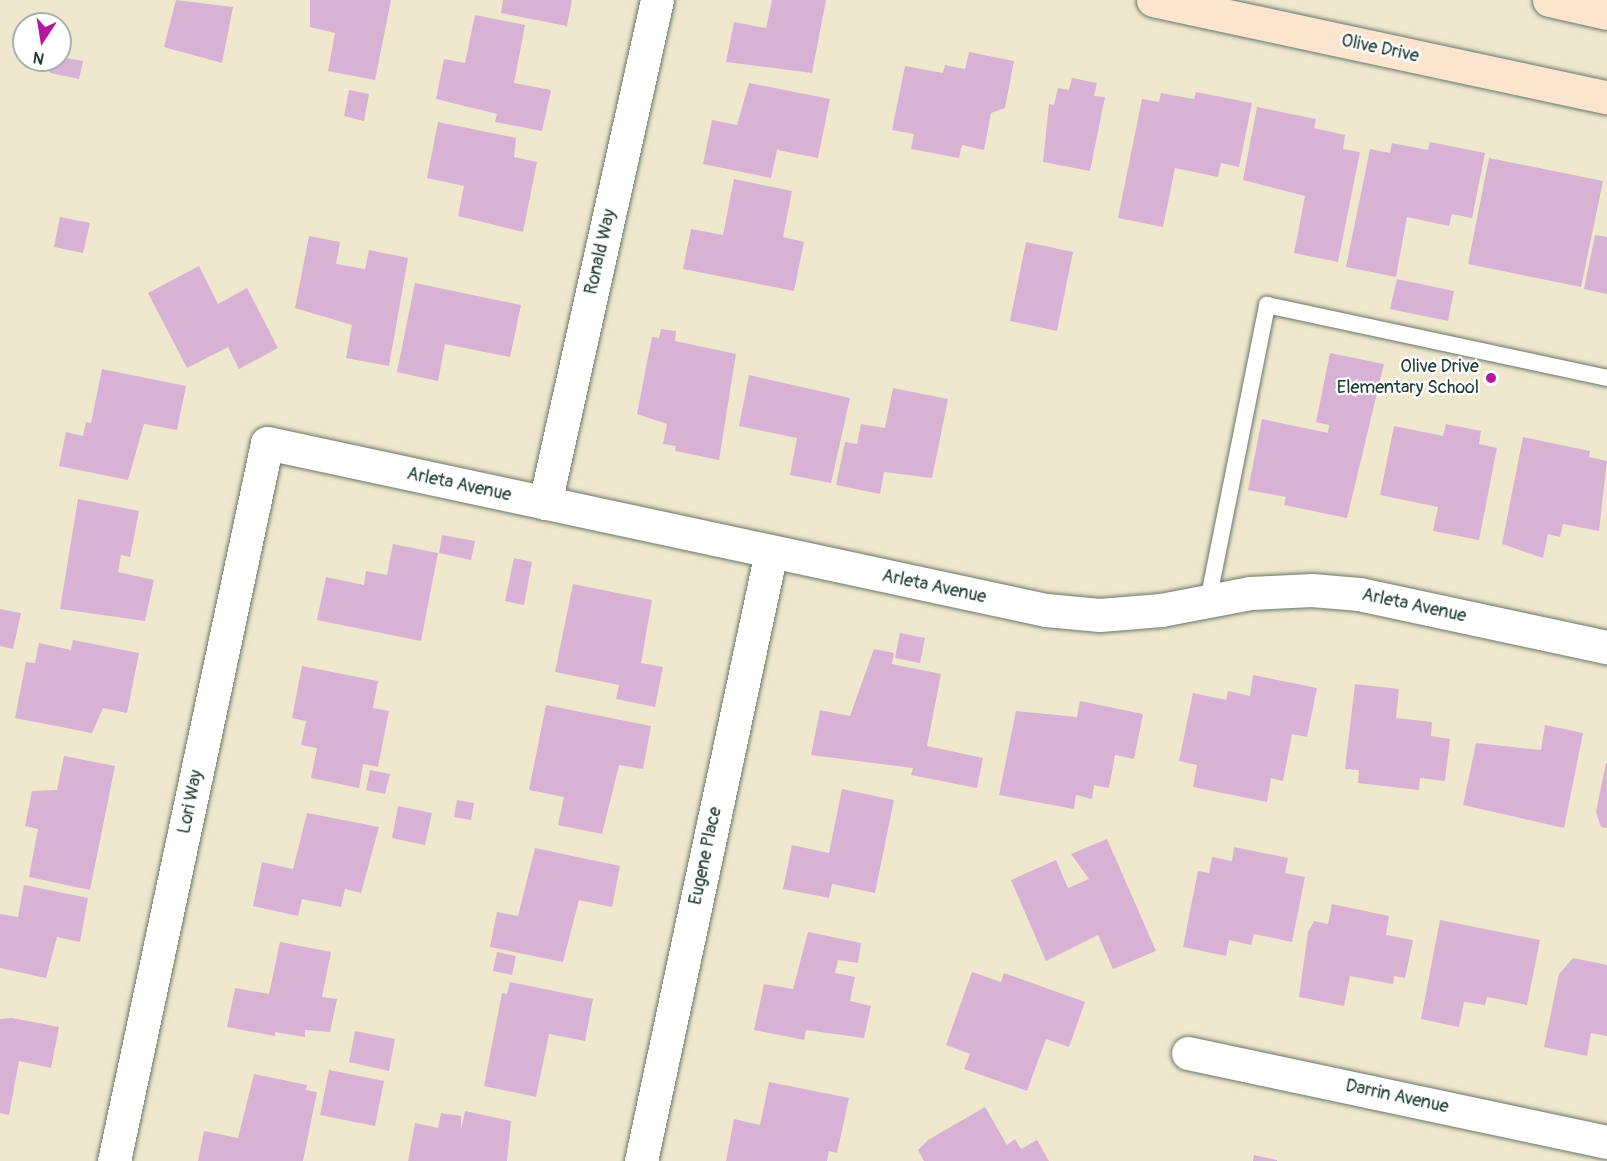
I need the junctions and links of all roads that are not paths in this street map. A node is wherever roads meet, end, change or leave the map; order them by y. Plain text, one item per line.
1 (657, 0) edge
2 (1153, 0) edge
3 (1549, 0) edge
4 (1607, 13) edge
5 (1607, 97) edge
6 (1607, 378) edge
7 (267, 443) joint
8 (545, 503) junction
9 (771, 552) junction
10 (1208, 601) junction
11 (1607, 647) edge
12 (1188, 1053) dead end
13 (1607, 1142) edge
14 (114, 1161) edge
15 (641, 1161) edge

1 - 8 street, Ronald Way
2 - 5 main road, Olive Drive
3 - 4 main road
6 - 10 lane
7 - 8 street, Arleta Avenue
7 - 14 street, Lori Way
8 - 9 street, Arleta Avenue
9 - 10 street, Arleta Avenue
9 - 15 street, Eugene Place
10 - 11 street, Arleta Avenue
12 - 13 street, Darrin Avenue

